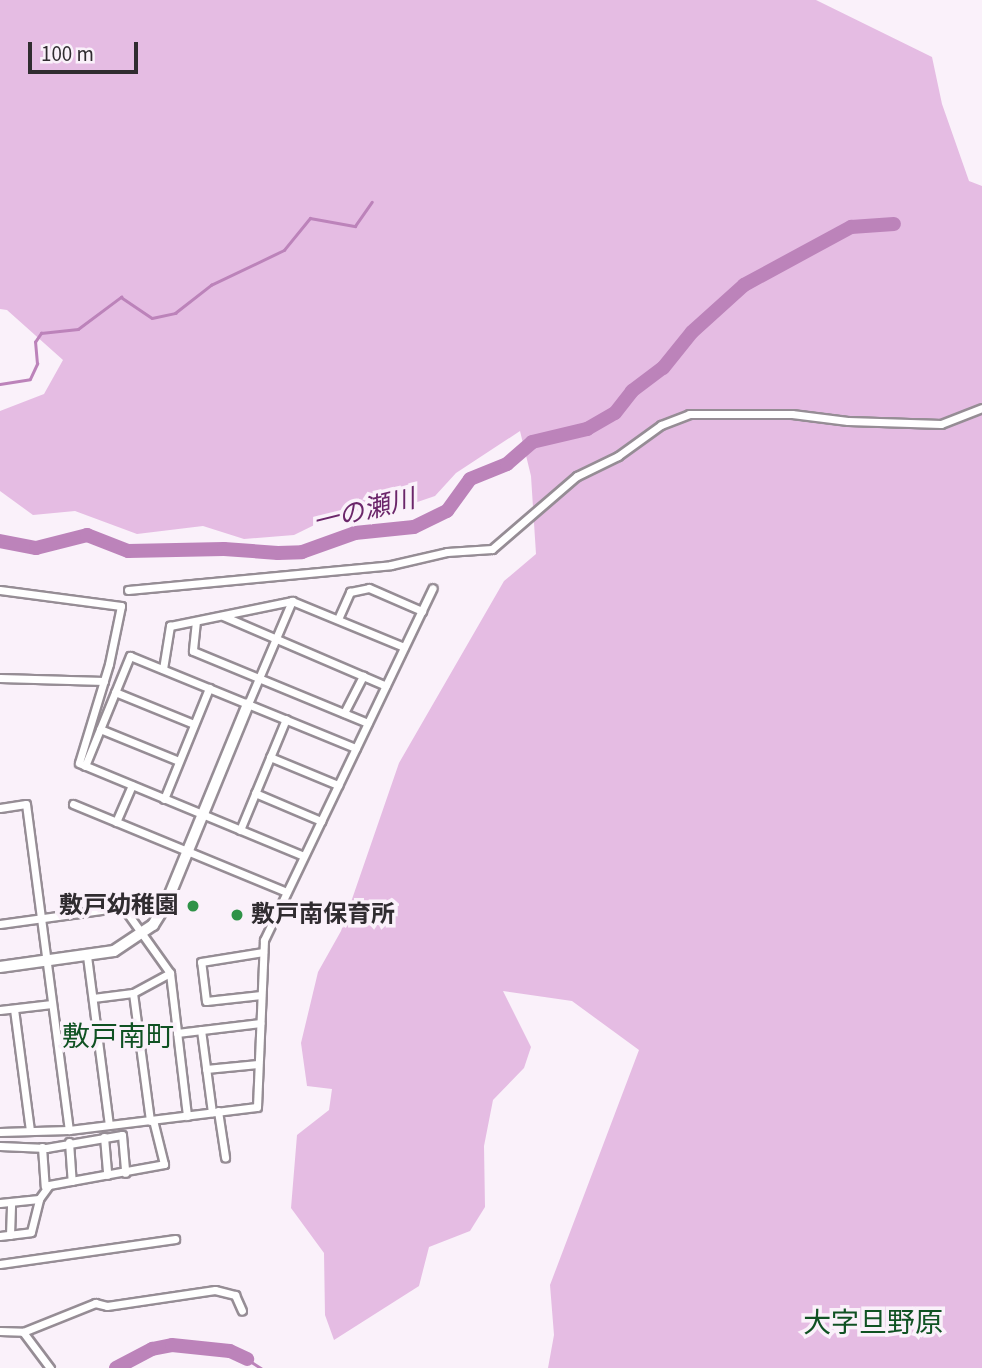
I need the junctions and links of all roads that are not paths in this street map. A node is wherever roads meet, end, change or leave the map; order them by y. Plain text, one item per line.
1 (982, 408) edge
2 (433, 588) dead end
3 (0, 590) edge
4 (128, 590) dead end
5 (292, 601) junction
6 (422, 611) junction
7 (223, 616) junction
8 (338, 619) junction
9 (196, 621) junction
10 (274, 638) junction
11 (404, 648) junction
12 (163, 669) junction
13 (363, 676) junction
14 (259, 677) junction
15 (0, 678) edge
16 (104, 681) junction
17 (386, 686) junction
18 (209, 688) junction
19 (115, 692) junction
20 (248, 704) junction
21 (344, 713) junction
22 (286, 719) junction
23 (368, 723) junction
24 (194, 724) junction
25 (100, 729) junction
26 (356, 748) junction
27 (270, 757) junction
28 (179, 761) junction
29 (85, 766) junction
30 (132, 785) junction
31 (338, 785) junction
32 (255, 793) junction
33 (164, 799) junction
34 (73, 804) dead end
35 (0, 808) edge
36 (202, 814) junction
37 (321, 821) junction
38 (116, 822) junction
39 (240, 830) junction
40 (188, 852) junction
41 (304, 856) junction
42 (286, 892) junction
43 (0, 914) edge
44 (41, 918) junction
45 (1, 924) edge
46 (142, 934) junction
47 (263, 953) junction
48 (87, 956) junction
49 (47, 961) junction
50 (0, 967) edge
51 (170, 973) junction
52 (133, 993) junction
53 (261, 995) junction
54 (93, 998) junction
55 (52, 1004) junction
56 (14, 1009) junction
57 (0, 1010) edge
58 (260, 1023) junction
59 (201, 1030) junction
60 (177, 1033) junction
61 (258, 1064) junction
62 (206, 1069) junction
63 (215, 1112) junction
64 (187, 1116) junction
65 (151, 1121) junction
66 (109, 1125) junction
67 (69, 1130) junction
68 (30, 1131) junction
69 (0, 1132) edge
70 (104, 1137) junction
71 (69, 1142) junction
72 (0, 1146) edge
73 (42, 1147) junction
74 (225, 1157) dead end
75 (125, 1173) junction
76 (107, 1175) junction
77 (72, 1181) junction
78 (45, 1186) junction
79 (39, 1199) junction
80 (11, 1202) junction
81 (0, 1203) edge
82 (10, 1235) junction
83 (0, 1236) edge
84 (175, 1239) dead end
85 (0, 1264) edge
86 (242, 1311) dead end
87 (0, 1331) edge
88 (23, 1332) junction
89 (50, 1368) edge

1 - 4 street
2 - 6 street
3 - 16 street
5 - 7 street
5 - 8 street
5 - 10 street
6 - 8 street
6 - 11 street
7 - 9 street
7 - 10 street
8 - 11 street
9 - 12 street
9 - 14 street
10 - 13 street
10 - 14 street
11 - 17 street
12 - 18 street
12 - 19 street
13 - 17 street
13 - 21 street
14 - 20 street
14 - 21 street
15 - 16 street
16 - 29 street
17 - 23 street
18 - 20 street
18 - 24 street
19 - 24 street
19 - 25 street
20 - 22 street
20 - 36 street
21 - 23 street
22 - 26 street
22 - 27 street
23 - 26 street
24 - 28 street
25 - 28 street
25 - 29 street
26 - 31 street
27 - 31 street
27 - 32 street
28 - 33 street
29 - 30 street
30 - 33 street
30 - 38 street
31 - 37 street
32 - 37 street
32 - 39 street
33 - 36 street
34 - 38 street
35 - 44 street
36 - 39 street
36 - 40 street
37 - 41 street
38 - 40 street
39 - 41 street
40 - 42 street
40 - 46 street
41 - 42 street
42 - 47 street
43 - 45 street
44 - 45 street
44 - 46 street
44 - 49 street
46 - 48 street
46 - 51 street
47 - 53 street
47 - 53 street
48 - 49 street
48 - 54 street
49 - 50 street
49 - 55 street
51 - 52 street
51 - 60 street
52 - 54 street
52 - 65 street
53 - 58 street
54 - 66 street
55 - 56 street
55 - 67 street
56 - 57 street
56 - 68 street
58 - 59 street
58 - 61 street
59 - 60 street
59 - 62 street
60 - 64 street
61 - 62 street
61 - 63 street
62 - 63 street
63 - 64 street
63 - 74 street
64 - 65 street
65 - 66 street
65 - 75 street
66 - 67 street
67 - 68 street
68 - 69 street
70 - 71 street
70 - 75 street
70 - 76 street
71 - 73 street
71 - 77 street
72 - 73 street
73 - 78 street
75 - 76 street
76 - 77 street
77 - 78 street
78 - 79 street
79 - 80 street
79 - 82 street
80 - 81 street
80 - 82 street
82 - 83 street
84 - 85 street
86 - 88 street
87 - 88 street
88 - 89 street

